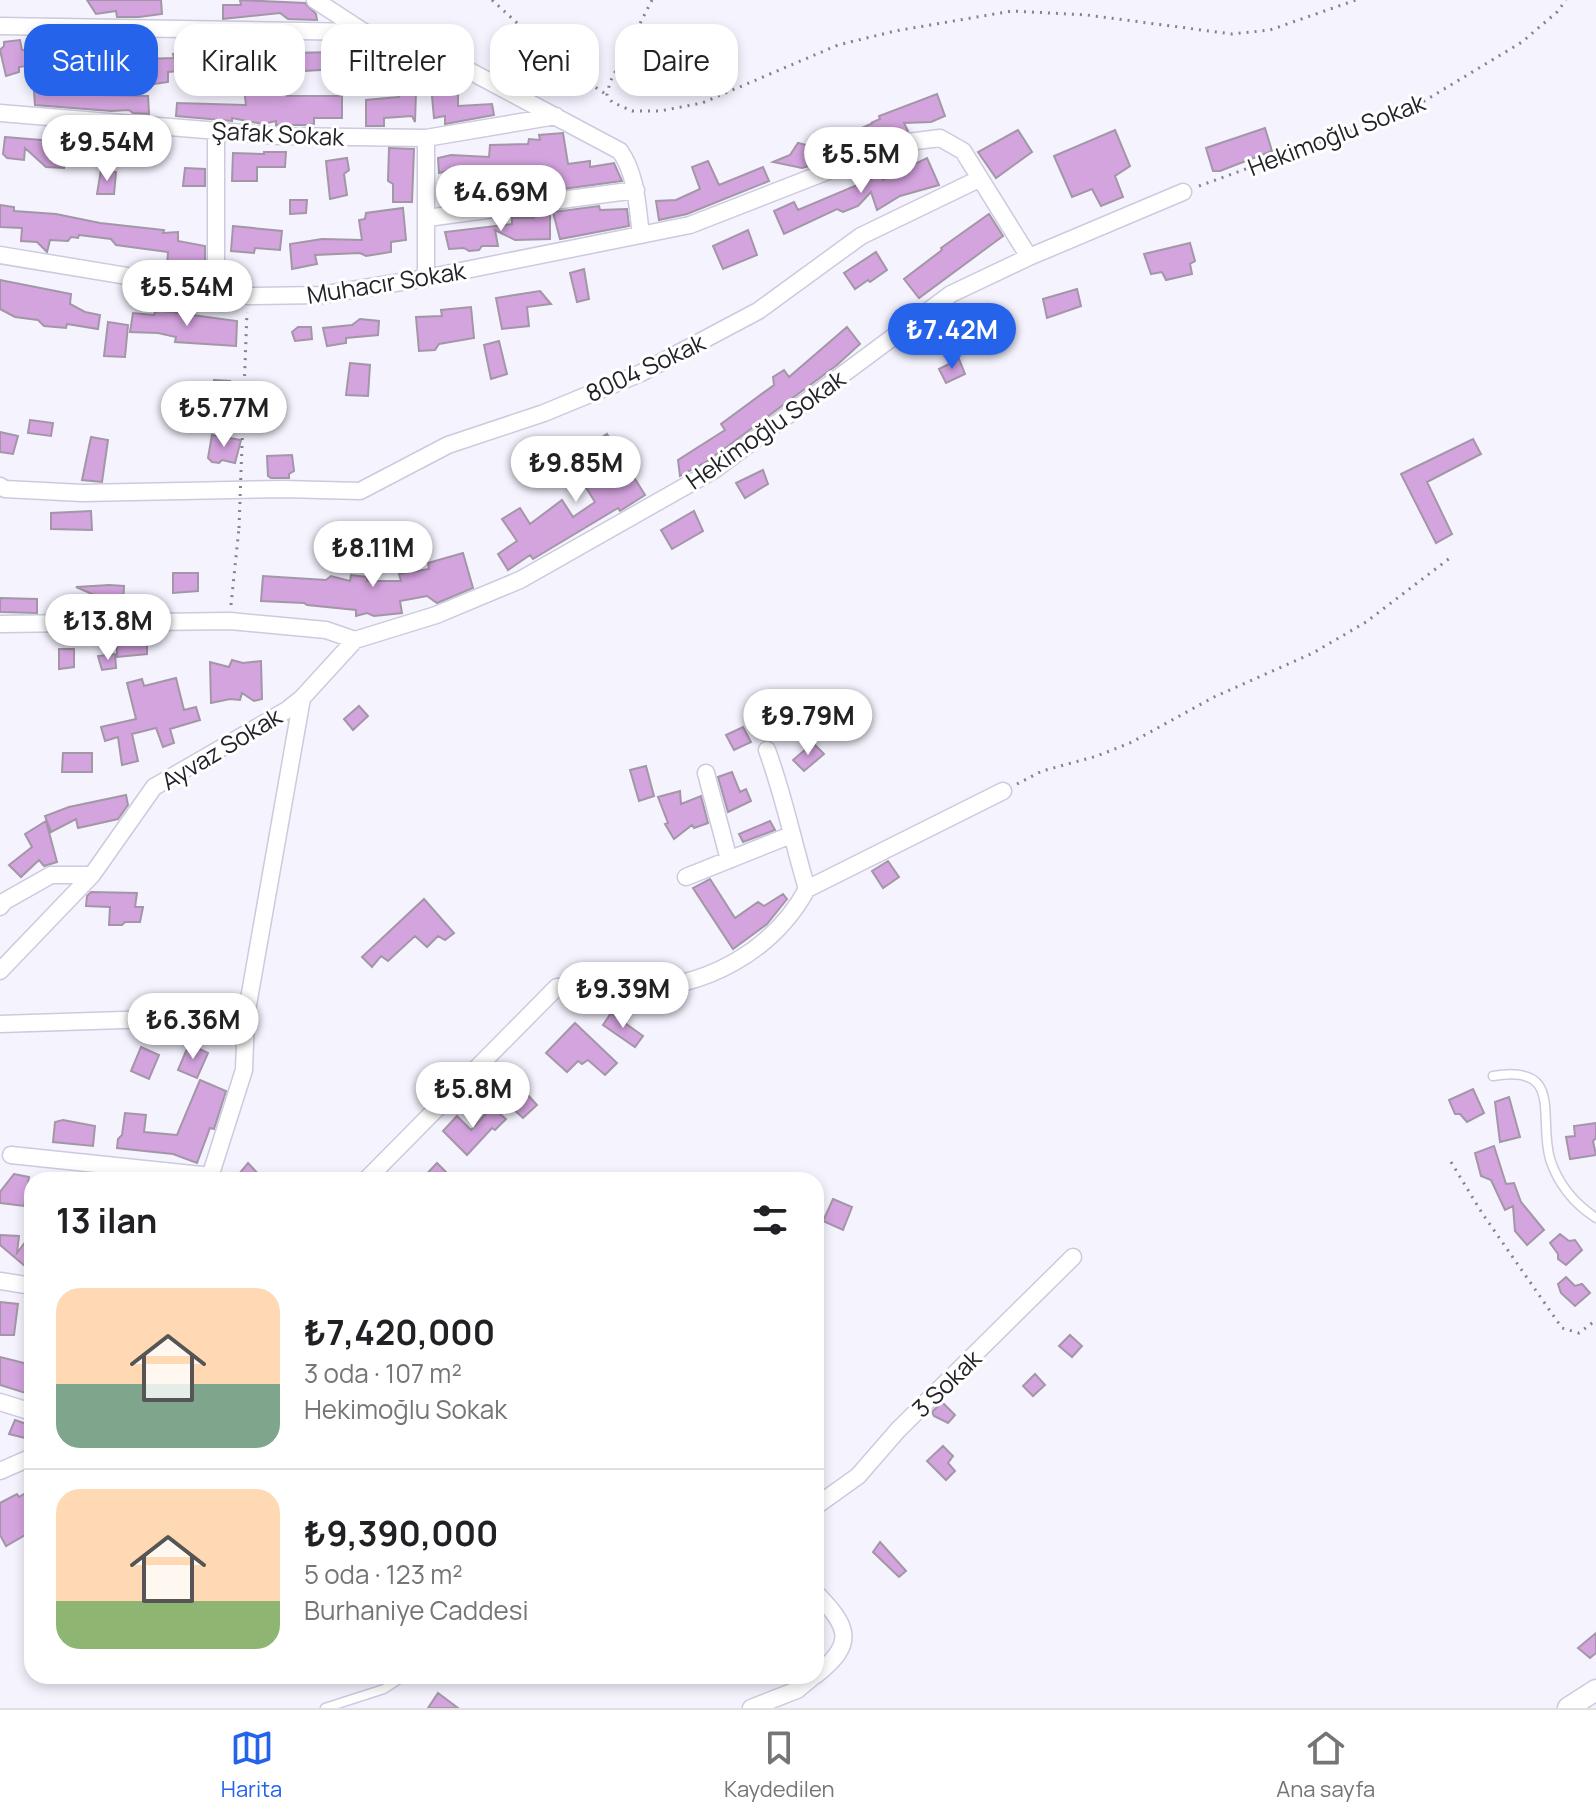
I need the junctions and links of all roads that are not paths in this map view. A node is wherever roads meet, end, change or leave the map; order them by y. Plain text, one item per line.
1 (315, 0) edge
2 (352, 24) edge
3 (0, 26) edge
4 (321, 31) edge
5 (474, 73) edge
6 (0, 113) edge
7 (556, 116) junction
8 (216, 130) junction
9 (426, 138) junction
10 (979, 179) junction
11 (636, 190) junction
12 (1183, 192) road end
13 (427, 218) junction
14 (641, 235) junction
15 (0, 255) edge
16 (1029, 257) junction
17 (426, 278) junction
18 (216, 291) junction
19 (0, 486) edge
20 (0, 624) edge
21 (355, 640) junction
22 (302, 698) junction
23 (767, 750) dead end
24 (706, 773) dead end
25 (1003, 791) road end
26 (791, 835) junction
27 (729, 860) junction
28 (92, 875) junction
29 (686, 877) dead end
30 (807, 889) junction
31 (0, 907) edge
32 (0, 971) edge
33 (246, 1016) junction
34 (0, 1024) edge
35 (1493, 1076) dead end
36 (11, 1155) dead end
37 (158, 1172) edge
38 (212, 1172) edge
39 (374, 1172) edge
40 (1596, 1218) edge
41 (1073, 1257) dead end
42 (0, 1281) edge
43 (24, 1285) edge
44 (0, 1402) edge
45 (24, 1410) edge
46 (24, 1460) edge
47 (0, 1471) edge
48 (824, 1500) edge
49 (824, 1601) edge
50 (824, 1668) edge
51 (392, 1684) edge
52 (804, 1684) edge
53 (1596, 1690) edge
54 (325, 1708) edge
55 (751, 1708) edge
56 (1568, 1708) edge

1 - 2 street
3 - 4 street
5 - 7 street
6 - 8 street, Şafak Sokak
7 - 9 street, Şafak Sokak
7 - 11 street
8 - 9 street, Şafak Sokak
8 - 18 street
9 - 13 street
10 - 14 street, Muhacır Sokak
10 - 16 street, Muhacır Sokak
10 - 19 street, 8004 Sokak
11 - 13 street
11 - 14 street
12 - 16 street, Hekimoğlu Sokak
13 - 17 street
14 - 17 street, Muhacır Sokak
15 - 18 street, Muhacır Sokak
16 - 21 street, Hekimoğlu Sokak
17 - 18 street, Muhacır Sokak
20 - 21 street
21 - 22 street, Ayvaz Sokak
22 - 28 street, Ayvaz Sokak
22 - 33 street
23 - 26 street
24 - 27 street
25 - 30 street
26 - 27 street
26 - 30 street
27 - 29 street
28 - 31 street
28 - 32 street, Ayvaz Sokak
30 - 39 street
33 - 34 street
33 - 38 street
35 - 40 lane
36 - 37 street
41 - 48 street, 3 Sokak
42 - 43 street
44 - 45 street
46 - 47 street
49 - 50 street
51 - 54 lane
52 - 55 street
53 - 56 street

